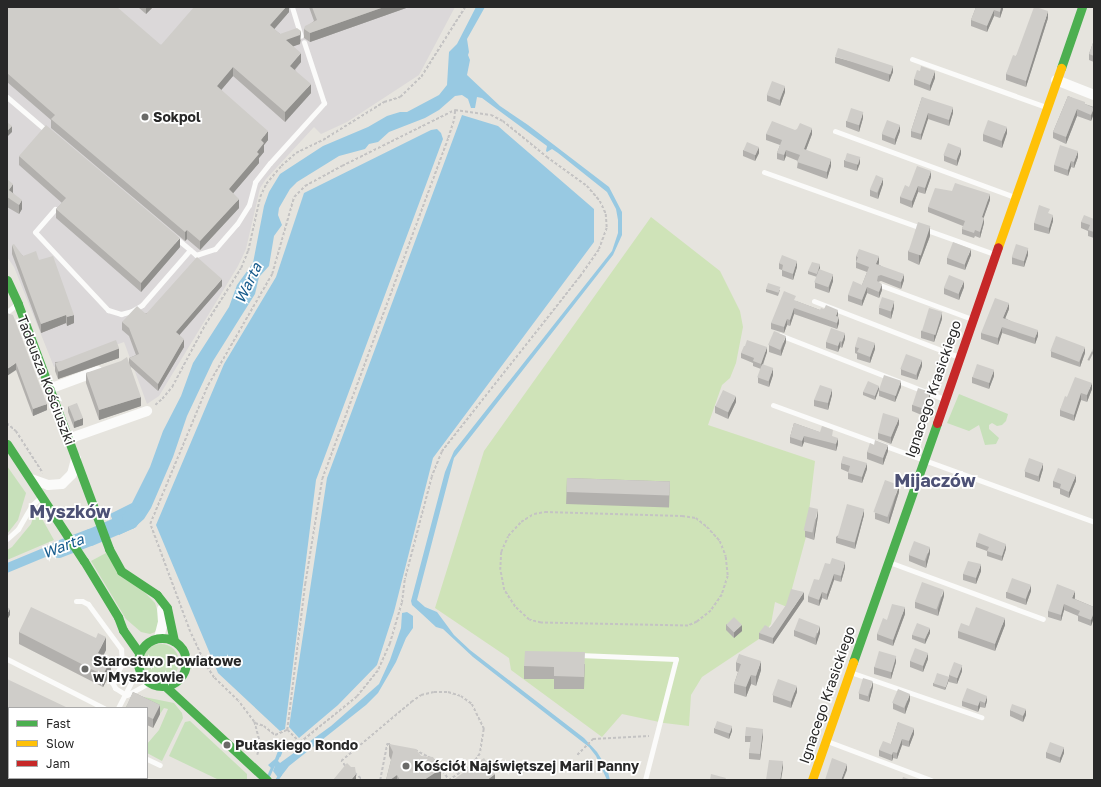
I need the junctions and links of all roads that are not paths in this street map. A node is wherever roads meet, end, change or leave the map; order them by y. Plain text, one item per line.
1 (292, 7) edge
2 (1082, 7) edge
3 (302, 36) edge
4 (304, 42) dead end
5 (912, 59) dead end
6 (1056, 80) junction
7 (1094, 95) edge
8 (7, 97) edge
9 (1046, 107) junction
10 (835, 131) dead end
11 (56, 138) edge
12 (764, 172) dead end
13 (1014, 197) junction
14 (55, 209) edge
15 (172, 235) edge
16 (190, 250) junction
17 (995, 254) junction
18 (7, 280) edge
19 (880, 285) edge
20 (814, 301) dead end
21 (18, 304) junction
22 (7, 312) edge
23 (972, 320) junction
24 (777, 334) edge
25 (960, 357) junction
26 (105, 369) edge
27 (49, 389) junction
28 (945, 399) junction
29 (773, 405) dead end
30 (147, 411) road end
31 (68, 439) junction
32 (7, 444) edge
33 (76, 458) junction
34 (924, 459) junction
35 (31, 479) junction
36 (42, 496) junction
37 (1094, 522) edge
38 (7, 539) edge
39 (888, 562) junction
40 (76, 601) dead end
41 (162, 601) junction
42 (118, 617) junction
43 (1043, 619) dead end
44 (155, 640) junction
45 (174, 642) junction
46 (139, 653) junction
47 (574, 655) edge
48 (7, 659) edge
49 (138, 669) junction
50 (850, 671) junction
51 (181, 676) junction
52 (149, 683) junction
53 (165, 686) junction
54 (126, 695) junction
55 (102, 707) edge
56 (119, 707) edge
57 (981, 717) dead end
58 (201, 720) junction
59 (826, 740) junction
60 (148, 759) edge
61 (160, 765) dead end
62 (265, 777) edge
63 (645, 780) edge
64 (812, 780) edge
65 (931, 780) edge

1 - 3 lane
2 - 6 street, Ignacego Krasickiego
4 - 16 lane
5 - 9 lane
6 - 7 street
6 - 9 street, Ignacego Krasickiego
8 - 11 lane
9 - 13 street, Ignacego Krasickiego
10 - 13 lane
12 - 17 lane
13 - 17 street, Ignacego Krasickiego
14 - 16 lane
15 - 16 lane
17 - 23 street, Ignacego Krasickiego
18 - 21 street, Tadeusza Kościuszki
19 - 23 lane
20 - 25 lane
21 - 22 lane
21 - 27 street, Tadeusza Kościuszki
23 - 25 street, Ignacego Krasickiego
24 - 28 lane
25 - 28 street, Ignacego Krasickiego
26 - 27 street
27 - 31 street, Tadeusza Kościuszki
28 - 34 street, Ignacego Krasickiego
29 - 34 lane
30 - 31 street
31 - 33 street, Tadeusza Kościuszki
32 - 35 street
33 - 35 street, Tadeusza Kościuszki
33 - 41 street, Tadeusza Kościuszki
34 - 37 lane
34 - 39 street, Ignacego Krasickiego
35 - 36 street
36 - 38 lane
36 - 42 street
39 - 43 lane
39 - 50 street, Ignacego Krasickiego
40 - 54 lane
41 - 44 street
41 - 45 street, Tadeusza Kościuszki
42 - 44 street
42 - 46 street
44 - 45 street
44 - 46 street
45 - 51 street
46 - 49 street
47 - 63 lane
48 - 55 lane
49 - 52 street
49 - 54 lane
50 - 57 lane
50 - 59 street, Ignacego Krasickiego
51 - 53 street
51 - 58 street
52 - 53 street
52 - 54 lane
53 - 58 street
54 - 56 lane
58 - 62 street
59 - 64 street, Ignacego Krasickiego
59 - 65 lane
60 - 61 lane

